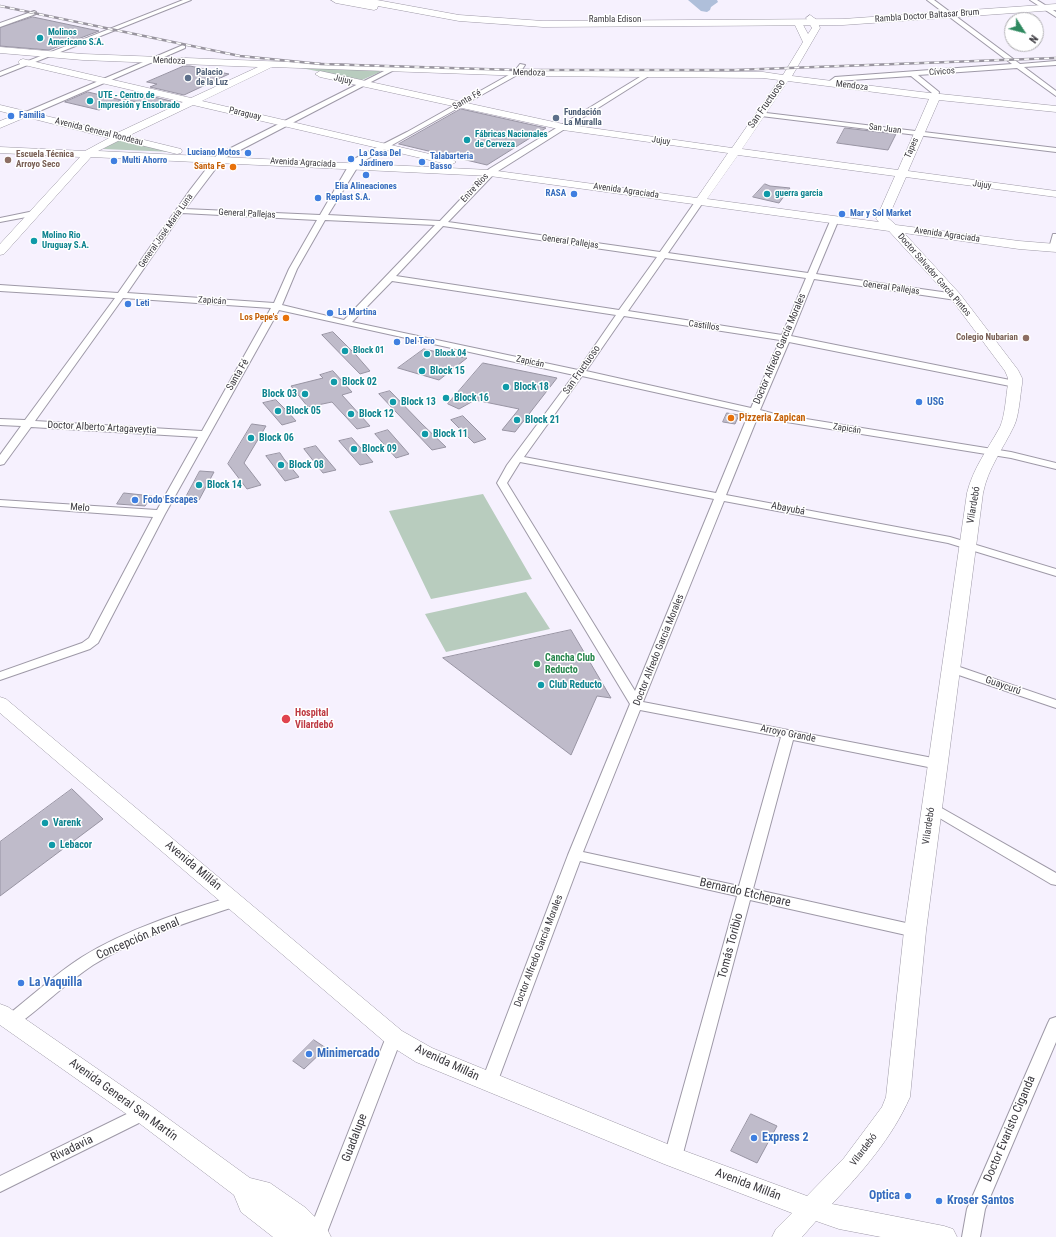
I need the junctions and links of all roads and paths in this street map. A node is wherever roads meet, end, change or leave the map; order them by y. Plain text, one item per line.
1 (188, 0) edge
2 (336, 0) edge
3 (361, 0) edge
4 (930, 0) edge
5 (395, 2) edge
6 (1056, 2) edge
7 (1039, 4) edge
8 (1056, 7) edge
9 (946, 12) junction
10 (34, 13) dead end
11 (1056, 15) edge
12 (847, 17) joint
13 (812, 20) junction
14 (798, 23) junction
15 (636, 24) junction
16 (0, 25) edge
17 (808, 42) junction
18 (183, 47) dead end
19 (0, 50) edge
20 (47, 55) junction
21 (0, 57) edge
22 (153, 60) junction
23 (28, 63) junction
24 (1056, 63) edge
25 (270, 64) junction
26 (1018, 66) junction
27 (392, 69) junction
28 (520, 69) junction
29 (650, 73) junction
30 (0, 74) edge
31 (914, 74) junction
32 (785, 78) junction
33 (104, 81) junction
34 (363, 84) junction
35 (829, 84) junction
36 (1056, 94) edge
37 (935, 96) junction
38 (192, 102) junction
39 (460, 105) junction
40 (1056, 105) edge
41 (0, 108) edge
42 (1033, 108) junction
43 (1056, 109) edge
44 (25, 114) junction
45 (761, 114) junction
46 (285, 124) junction
47 (0, 125) edge
48 (562, 126) junction
49 (918, 133) junction
50 (118, 137) junction
51 (384, 147) junction
52 (0, 148) edge
53 (1056, 150) edge
54 (734, 152) junction
55 (89, 153) junction
56 (198, 156) junction
57 (222, 159) junction
58 (353, 165) junction
59 (490, 173) junction
60 (900, 174) junction
61 (1056, 194) edge
62 (700, 201) junction
63 (182, 211) junction
64 (34, 213) junction
65 (323, 218) junction
66 (835, 219) junction
67 (0, 220) edge
68 (442, 224) junction
69 (890, 227) junction
70 (1056, 236) edge
71 (1055, 249) edge
72 (0, 252) edge
73 (662, 255) junction
74 (810, 276) junction
75 (391, 278) junction
76 (0, 288) edge
77 (122, 295) junction
78 (956, 297) junction
79 (277, 306) junction
80 (621, 314) junction
81 (346, 323) junction
82 (785, 338) junction
83 (580, 373) junction
84 (1015, 384) junction
85 (755, 411) junction
86 (0, 422) edge
87 (28, 424) junction
88 (205, 434) junction
89 (992, 452) junction
90 (518, 459) junction
91 (0, 462) edge
92 (1056, 466) edge
93 (721, 497) junction
94 (0, 503) edge
95 (160, 514) junction
96 (967, 545) junction
97 (1056, 573) edge
98 (951, 668) junction
99 (0, 676) edge
100 (0, 703) edge
101 (637, 704) junction
102 (1056, 704) edge
103 (788, 735) junction
104 (938, 764) junction
105 (931, 807) junction
106 (575, 855) junction
107 (1056, 880) edge
108 (745, 894) junction
109 (234, 901) junction
110 (915, 931) junction
111 (6, 1017) edge
112 (1056, 1023) edge
113 (394, 1037) junction
114 (489, 1083) junction
115 (143, 1113) junction
116 (673, 1157) junction
117 (0, 1184) edge
118 (244, 1188) junction
119 (812, 1209) junction
120 (315, 1236) edge
121 (292, 1237) edge
122 (785, 1237) edge
123 (944, 1237) edge
124 (970, 1237) edge

1 - 20 street
2 - 15 main road
3 - 5 main road, Rambla Edison
4 - 9 street
5 - 13 main road, Rambla Edison
5 - 15 main road, Rambla Edison
6 - 7 main road, Rambla Doctor Baltasar Brum
7 - 8 main road, Rambla Doctor Baltasar Brum
7 - 9 main road, Rambla Doctor Baltasar Brum
7 - 11 street
9 - 12 main road, Rambla Doctor Baltasar Brum
9 - 13 main road, Rambla Doctor Baltasar Brum
9 - 26 street
10 - 16 street
12 - 13 main road, Rambla Edison
13 - 14 main road, Rambla Doctor Baltasar Brum
13 - 17 street, San Fructuoso
14 - 15 main road, Rambla Edison
14 - 17 street
17 - 32 street, San Fructuoso
18 - 22 street
19 - 20 street, Mendoza
20 - 22 street, Mendoza
20 - 23 street
21 - 23 street, Paraguay
22 - 25 street, Mendoza
22 - 33 street
23 - 30 street
23 - 33 street, Paraguay
24 - 26 street, Cívicos
25 - 27 street, Mendoza
25 - 34 street, Jujuy
25 - 38 street
26 - 31 street, Cívicos
26 - 36 street
27 - 28 street, Mendoza
27 - 34 street, General José María Luna
28 - 29 street, Mendoza
28 - 39 street, Santa Fé
29 - 32 street, Mendoza
29 - 48 street, Entre Ríos
31 - 35 street, Cívicos
31 - 37 street
32 - 35 street, Mendoza
32 - 45 street, San Fructuoso
33 - 38 street, Paraguay
33 - 44 street
34 - 39 street, Jujuy
34 - 46 street, General José María Luna
35 - 37 street, Mendoza
37 - 42 street, Mendoza
37 - 49 street, Tapes
38 - 46 street, Paraguay
38 - 50 street
39 - 48 street, Jujuy
39 - 51 street, Santa Fé
40 - 42 street
41 - 44 street, Avenida General Rondeau
42 - 43 street, Mendoza
44 - 47 street
44 - 50 street, Avenida General Rondeau
45 - 49 street, San Juan
45 - 54 street, San Fructuoso
46 - 51 street, Paraguay
46 - 57 street, General José María Luna
48 - 54 street, Jujuy
48 - 59 street, Entre Ríos
49 - 53 street, San Juan
49 - 60 street, Tapes
50 - 55 street
50 - 56 street, Avenida General Rondeau
51 - 58 street, Santa Fé
51 - 59 street, Paraguay
52 - 55 street, Avenida Agraciada
54 - 60 street, Jujuy
54 - 62 street, San Fructuoso
55 - 56 street, Avenida Agraciada
55 - 57 street, Avenida Agraciada
55 - 64 street
56 - 57 street, Avenida Agraciada
57 - 58 street, Avenida Agraciada
57 - 63 street, General José María Luna
58 - 59 street, Avenida Agraciada
58 - 65 street, Santa Fé
59 - 62 street, Avenida Agraciada
59 - 68 street, Entre Ríos
60 - 61 street, Jujuy
60 - 69 street, Tapes
62 - 66 street, Avenida Agraciada
62 - 73 street, San Fructuoso
63 - 65 street, General Pallejas
63 - 77 street, General José María Luna
64 - 67 street
64 - 72 street
65 - 68 street, General Pallejas
65 - 79 street, Santa Fé
66 - 69 street, Avenida Agraciada
66 - 74 street, Doctor Alfredo García Morales
68 - 73 street, General Pallejas
68 - 75 street, Entre Ríos
69 - 71 street, Avenida Agraciada
69 - 78 street, Doctor Salvador García Pintos
70 - 71 street
73 - 74 street, General Pallejas
73 - 80 street, San Fructuoso
74 - 78 street, General Pallejas
74 - 82 street, Doctor Alfredo García Morales
75 - 80 street, Castillos
75 - 81 street, Entre Ríos
76 - 77 street, Zapicán
77 - 79 street, Zapicán
77 - 87 street, General José María Luna
78 - 84 street, Doctor Salvador García Pintos
79 - 81 street, Zapicán
79 - 88 street, Santa Fé
80 - 82 street, Castillos
80 - 83 street, San Fructuoso
81 - 83 street, Zapicán
82 - 84 street, Castillos
82 - 85 street, Doctor Alfredo García Morales
83 - 85 street, Zapicán
83 - 90 street, San Fructuoso
84 - 89 street, Vilardebó
85 - 89 street, Zapicán
85 - 93 street, Doctor Alfredo García Morales
86 - 87 street, Doctor Alberto Artagaveytia
87 - 88 street, Doctor Alberto Artagaveytia
87 - 91 street, General José María Luna
88 - 95 street, Santa Fé
89 - 92 street, Zapicán
89 - 96 street, Vilardebó
90 - 93 street, Abayubá
90 - 101 street, San Fructuoso
93 - 96 street, Abayubá
93 - 101 street, Doctor Alfredo García Morales
94 - 95 street, Melo
95 - 99 street, Santa Fé
96 - 97 street, Abayubá
96 - 98 street, Vilardebó
98 - 102 street, Guaycurú
98 - 104 street, Vilardebó
100 - 109 street, Avenida Millán
101 - 103 street, Arroyo Grande
101 - 106 street, Doctor Alfredo García Morales
103 - 104 street, Arroyo Grande
103 - 108 street, Tomás Toribio
104 - 105 street, Vilardebó
105 - 107 street
105 - 110 street, Vilardebó
106 - 108 street, Bernardo Etchepare
106 - 114 street, Doctor Alfredo García Morales
108 - 110 street, Bernardo Etchepare
108 - 116 street, Tomás Toribio
109 - 111 street, Concepción Arenal
109 - 113 street, Avenida Millán
110 - 119 street, Vilardebó
111 - 115 street, Avenida General San Martín
112 - 124 street, Doctor Evaristo Ciganda
113 - 114 street, Avenida Millán
113 - 120 street, Guadalupe
114 - 116 street, Avenida Millán
115 - 117 street, Rivadavia
115 - 118 street, Avenida General San Martín
116 - 119 street, Avenida Millán
118 - 120 street, Avenida General San Martín
118 - 121 street, Avenida General San Martín
119 - 122 street, Vilardebó
119 - 123 street, Avenida Millán

